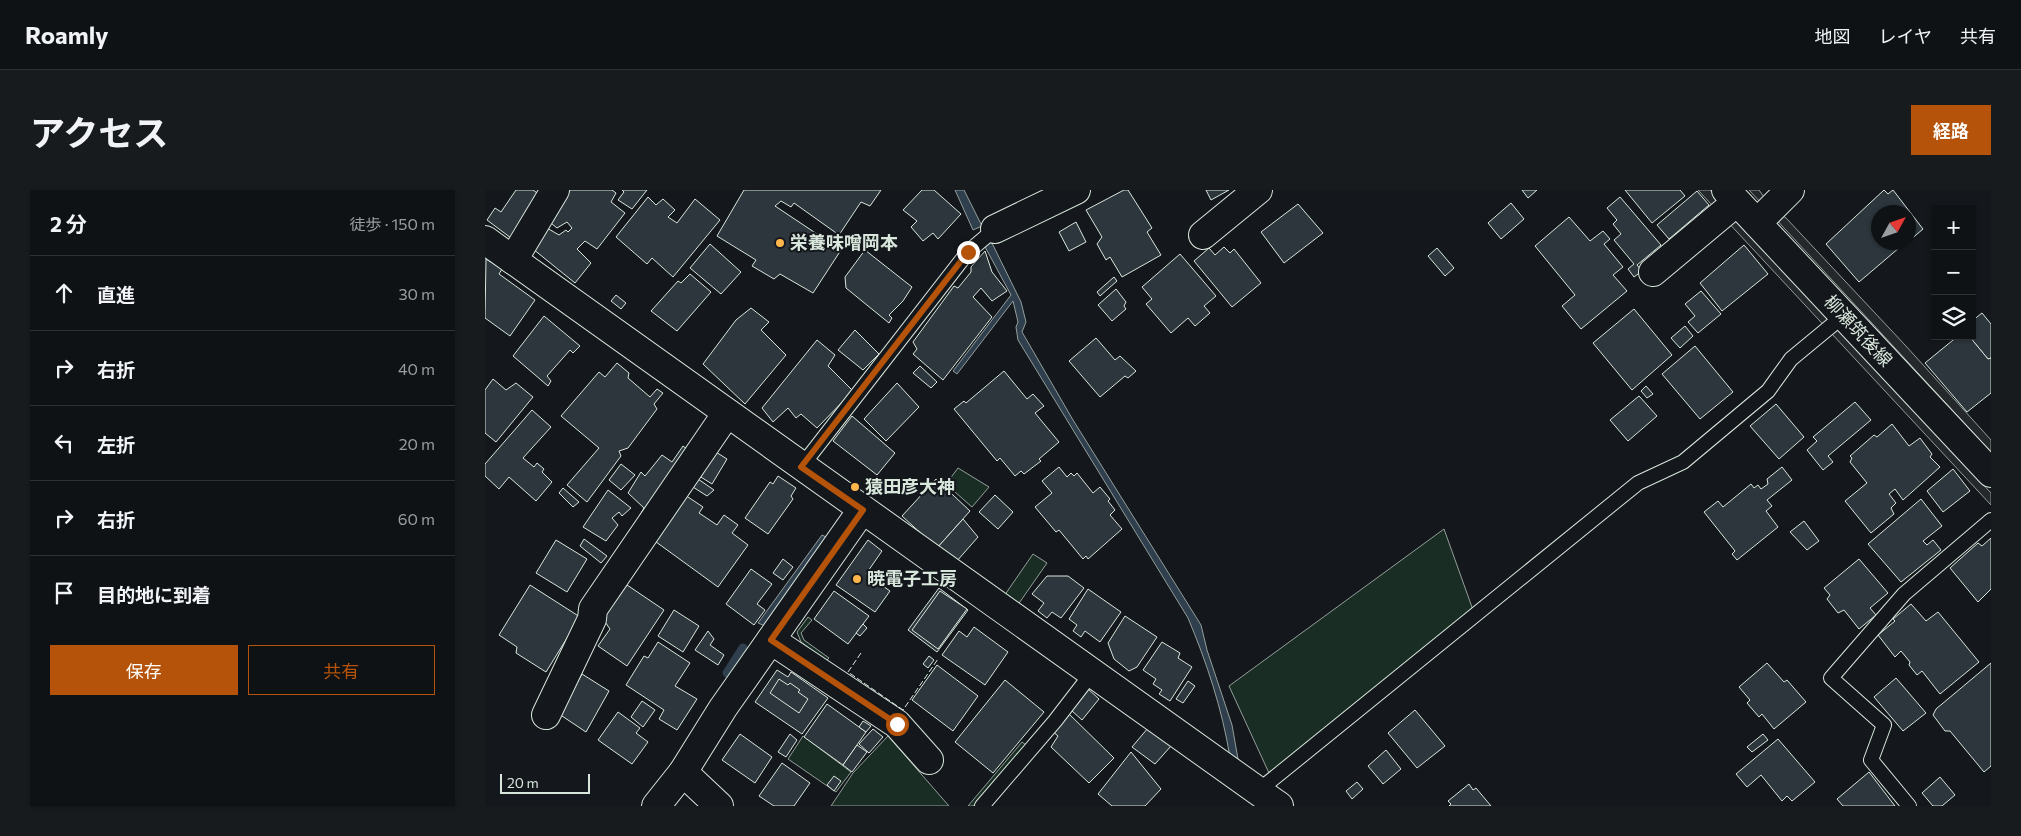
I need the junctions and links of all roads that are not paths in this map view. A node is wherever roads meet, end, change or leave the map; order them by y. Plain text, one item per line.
1 (555, 190) edge
2 (1076, 190) edge
3 (1259, 190) edge
4 (1790, 190) edge
5 (1047, 197) edge
6 (1726, 201) edge
7 (1757, 223) junction
8 (995, 229) joint
9 (1203, 235) dead end
10 (486, 243) edge
11 (513, 260) junction
12 (1653, 272) dead end
13 (1843, 316) junction
14 (727, 413) junction
15 (801, 467) junction
16 (1991, 473) edge
17 (863, 510) junction
18 (1991, 520) edge
19 (771, 640) junction
20 (1092, 673) junction
21 (546, 715) dead end
22 (929, 760) dead end
23 (683, 772) junction
24 (1268, 798) edge
25 (656, 806) edge
26 (719, 806) edge
27 (982, 806) edge
28 (1909, 806) edge

1 - 11 street
2 - 5 street
3 - 9 street
4 - 7 street
5 - 8 street
6 - 7 street, 柳瀬筑後線
6 - 12 street
7 - 13 street, 柳瀬筑後線
8 - 15 lane
10 - 11 street
11 - 14 street
13 - 16 street, 柳瀬筑後線
13 - 24 lane
14 - 15 street
14 - 21 street
15 - 17 street
17 - 19 street
17 - 20 street
18 - 28 lane
19 - 22 street
19 - 23 street
20 - 24 street
20 - 27 lane
23 - 25 street
23 - 26 street

